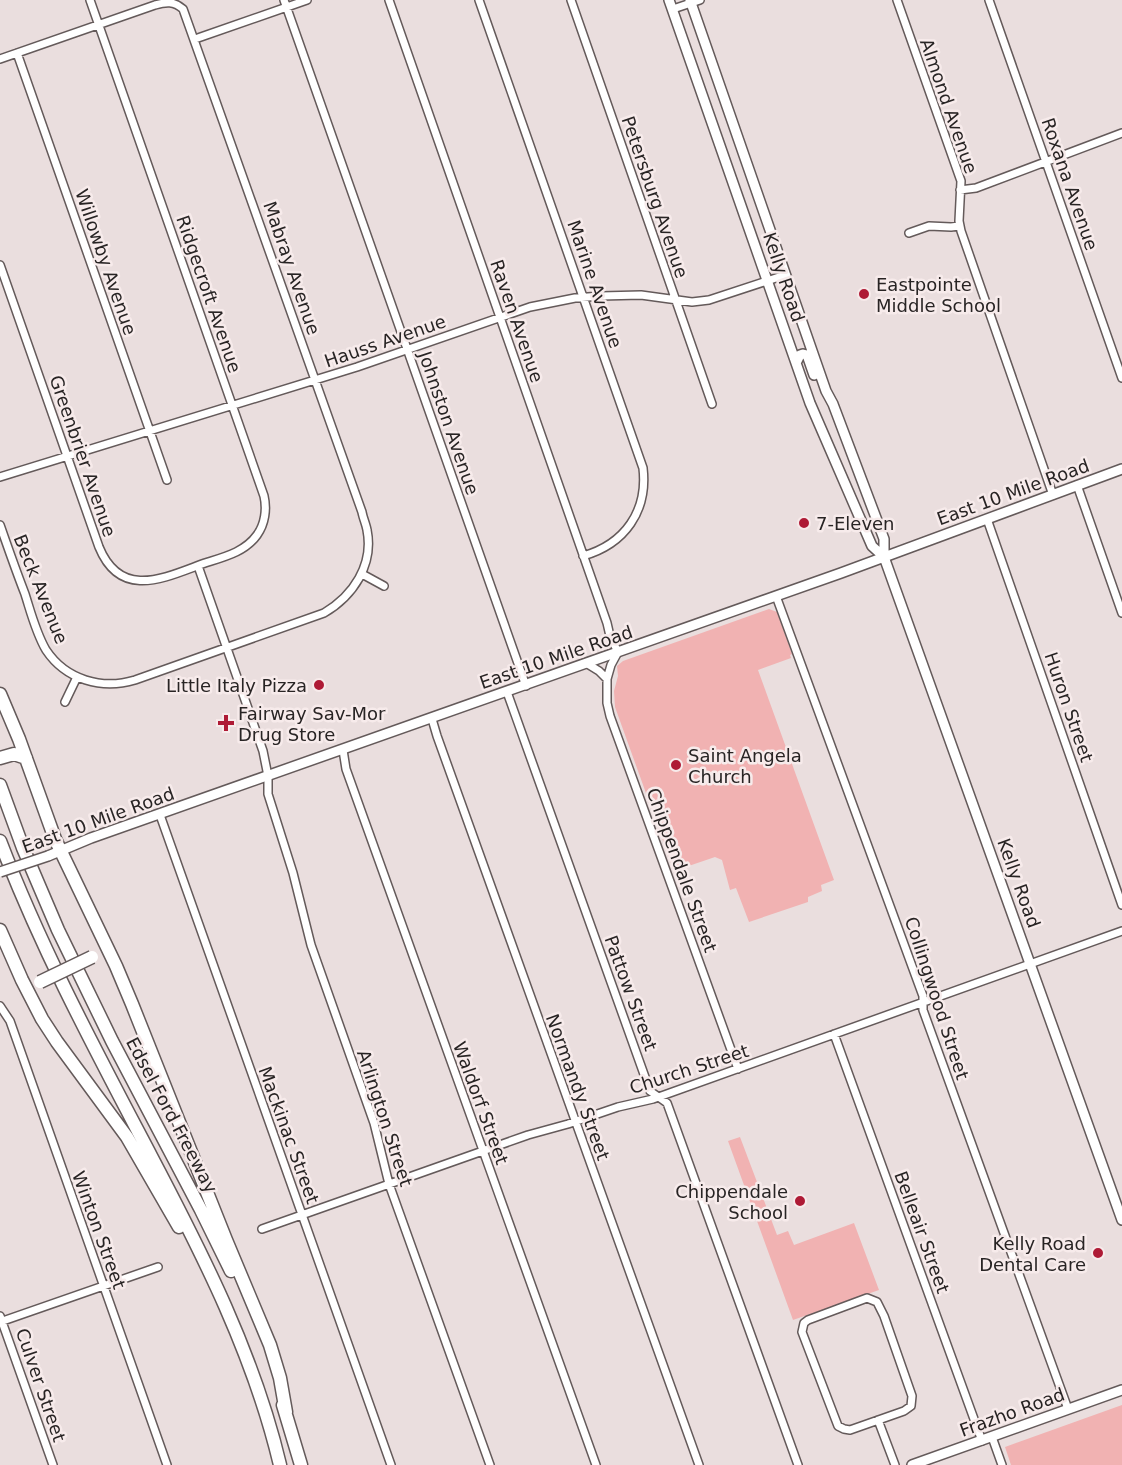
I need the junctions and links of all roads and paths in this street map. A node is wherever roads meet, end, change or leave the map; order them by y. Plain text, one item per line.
1 (90, 0) edge
2 (308, 0) edge
3 (388, 0) edge
4 (479, 0) edge
5 (571, 0) edge
6 (897, 0) edge
7 (989, 0) edge
8 (694, 1) edge
9 (285, 4) edge
10 (671, 5) edge
11 (98, 25) junction
12 (195, 39) junction
13 (17, 53) junction
14 (0, 59) edge
15 (1122, 133) edge
16 (1046, 162) junction
17 (960, 190) junction
18 (959, 226) junction
19 (909, 233) dead end
20 (0, 265) edge
21 (785, 275) junction
22 (768, 281) junction
23 (584, 297) junction
24 (675, 300) junction
25 (500, 317) junction
26 (407, 350) junction
27 (796, 363) junction
28 (1122, 378) edge
29 (316, 380) junction
30 (826, 391) junction
31 (712, 404) dead end
32 (233, 405) junction
33 (818, 423) junction
34 (150, 430) junction
35 (67, 456) junction
36 (856, 467) junction
37 (1122, 469) edge
38 (0, 477) edge
39 (167, 480) dead end
40 (1077, 485) junction
41 (1053, 495) junction
42 (987, 519) junction
43 (0, 525) edge
44 (583, 556) junction
45 (884, 558) junction
46 (198, 566) junction
47 (362, 574) junction
48 (384, 586) dead end
49 (776, 596) junction
50 (1122, 613) edge
51 (226, 648) junction
52 (618, 652) junction
53 (586, 663) junction
54 (77, 677) junction
55 (608, 679) junction
56 (526, 686) junction
57 (507, 692) junction
58 (0, 694) edge
59 (65, 702) dead end
60 (432, 719) junction
61 (343, 750) junction
62 (5, 756) edge
63 (26, 758) junction
64 (268, 776) junction
65 (0, 785) edge
66 (160, 815) junction
67 (0, 842) edge
68 (61, 851) junction
69 (0, 872) edge
70 (1122, 905) edge
71 (0, 930) edge
72 (1122, 931) edge
73 (103, 940) junction
74 (1031, 964) junction
75 (22, 980) junction
76 (923, 1003) junction
77 (0, 1006) edge
78 (834, 1034) junction
79 (738, 1068) junction
80 (659, 1097) junction
81 (575, 1122) junction
82 (482, 1151) junction
83 (389, 1184) junction
84 (302, 1215) junction
85 (1122, 1220) edge
86 (262, 1228) dead end
87 (158, 1267) dead end
88 (103, 1285) junction
89 (1, 1320) edge
90 (248, 1361) junction
91 (1122, 1390) edge
92 (1068, 1409) junction
93 (286, 1412) junction
94 (878, 1420) junction
95 (992, 1437) junction
96 (982, 1441) junction
97 (53, 1465) edge
98 (167, 1465) edge
99 (280, 1465) edge
100 (301, 1465) edge
101 (391, 1465) edge
102 (490, 1465) edge
103 (596, 1465) edge
104 (699, 1465) edge
105 (798, 1465) edge
106 (895, 1465) edge
107 (912, 1465) edge
108 (1002, 1465) edge

1 - 11 street, Ridgecroft Avenue
2 - 9 street
3 - 25 street, Raven Avenue
4 - 23 street, Marine Avenue
5 - 24 street, Petersburg Avenue
6 - 17 street, Almond Avenue
7 - 16 street, Roxana Avenue
8 - 10 street
8 - 21 street, Kelly Road
9 - 12 street
9 - 26 street, Johnston Avenue
10 - 22 street, Kelly Road
11 - 12 street, Mabray Avenue
11 - 13 street, Mabray Avenue
11 - 32 street, Ridgecroft Avenue
12 - 29 street, Mabray Avenue
13 - 14 street, Mabray Avenue
13 - 34 street, Willowby Avenue
15 - 16 street
16 - 17 street
16 - 28 street, Roxana Avenue
17 - 18 street, Almond Avenue
18 - 19 street
18 - 41 street, Almond Avenue
20 - 35 street, Greenbrier Avenue
21 - 22 street, Hauss Avenue
21 - 30 street, Kelly Road
22 - 24 street, Hauss Avenue
22 - 27 street, Kelly Road
23 - 24 street, Hauss Avenue
23 - 25 street, Hauss Avenue
23 - 44 street, Marine Avenue
24 - 31 street, Petersburg Avenue
25 - 26 street, Hauss Avenue
25 - 44 street, Raven Avenue
26 - 29 street, Hauss Avenue
26 - 56 street, Johnston Avenue
27 - 30 street
27 - 33 street, Kelly Road
29 - 32 street, Hauss Avenue
29 - 47 street, Mabray Avenue
30 - 36 street, Kelly Road
32 - 34 street, Hauss Avenue
32 - 46 street, Ridgecroft Avenue
33 - 36 street
33 - 45 street, Kelly Road
34 - 35 street, Hauss Avenue
34 - 39 street, Willowby Avenue
35 - 38 street, Hauss Avenue
35 - 46 street, Greenbrier Avenue
36 - 45 street, Kelly Road
37 - 40 street, East 10 Mile Road
40 - 41 street, East 10 Mile Road
40 - 50 street
41 - 42 street, East 10 Mile Road
42 - 45 street, East 10 Mile Road
42 - 70 street, Huron Street
43 - 54 street, Beck Avenue
44 - 52 street, Raven Avenue
45 - 49 street, East 10 Mile Road
45 - 74 street, Kelly Road
46 - 51 street
47 - 48 street
47 - 51 street, Mabray Avenue
49 - 52 street, East 10 Mile Road
49 - 76 street, Collingwood Street
51 - 54 street, Beck Avenue
51 - 64 street, Arlington Street
52 - 53 street, East 10 Mile Road
52 - 55 street, Chippendale Street
53 - 55 street
53 - 56 street, East 10 Mile Road
54 - 59 street
55 - 79 street, Chippendale Street
56 - 57 street, East 10 Mile Road
57 - 60 street, East 10 Mile Road
57 - 80 street, Pattow Street
58 - 63 highway
60 - 61 street, East 10 Mile Road
60 - 81 street, Normandy Street
61 - 64 street, East 10 Mile Road
61 - 82 street, Waldorf Street
62 - 63 highway
63 - 68 highway
64 - 66 street, East 10 Mile Road
64 - 83 street, Arlington Street
65 - 93 highway, Edsel Ford Freeway
66 - 68 street, East 10 Mile Road
66 - 84 street, Mackinac Street
67 - 90 highway, Edsel Ford Freeway
68 - 69 street, East 10 Mile Road, bridge
68 - 73 highway
71 - 75 highway
72 - 74 street, Church Street
73 - 75 highway, bridge
73 - 93 highway
74 - 76 street, Church Street
74 - 85 street, Kelly Road
75 - 90 highway
76 - 78 street, Church Street
76 - 92 street, Collingwood Street
77 - 88 street, Winton Street
78 - 79 street, Church Street
78 - 96 street, Belleair Street
79 - 80 street, Church Street
80 - 81 street, Church Street
80 - 105 street, Pattow Street
81 - 82 street, Church Street
81 - 104 street, Normandy Street
82 - 83 street, Church Street
82 - 103 street, Waldorf Street
83 - 84 street, Church Street
83 - 102 street, Arlington Street
84 - 86 street, Church Street
84 - 101 street, Mackinac Street
87 - 88 street
88 - 89 street
88 - 98 street, Winton Street
89 - 97 street, Culver Street
90 - 99 highway, Edsel Ford Freeway
91 - 92 street, Frazho Road
92 - 95 street, Frazho Road
93 - 100 highway, Edsel Ford Freeway
94 - 94 street
94 - 106 street
95 - 96 street, Frazho Road
95 - 108 street
96 - 107 street, Frazho Road

